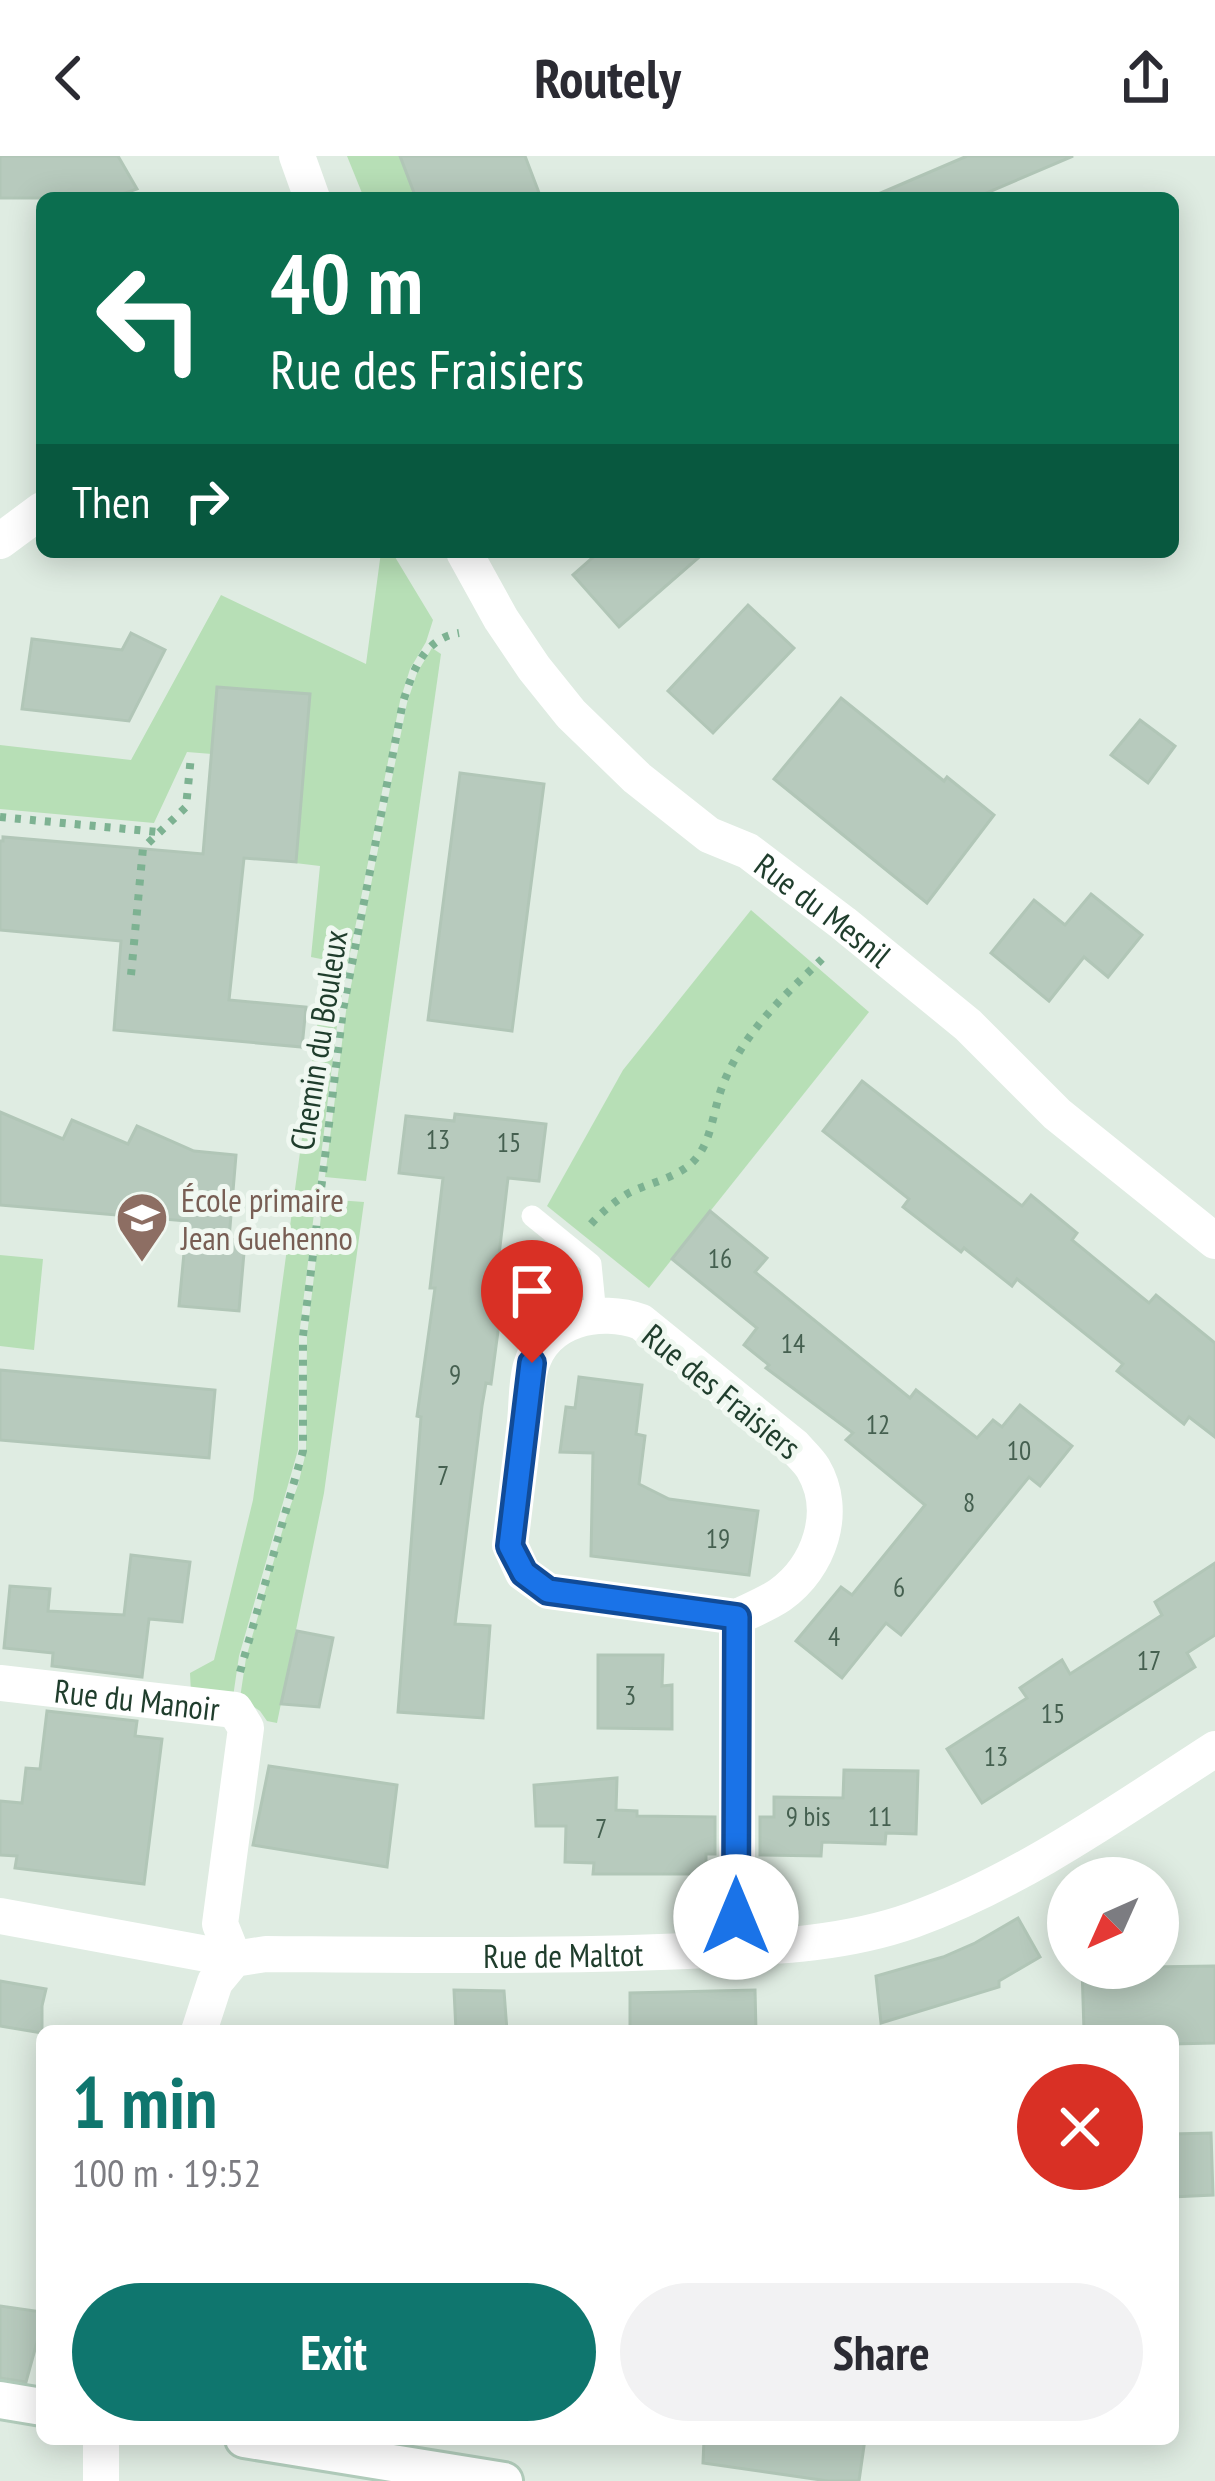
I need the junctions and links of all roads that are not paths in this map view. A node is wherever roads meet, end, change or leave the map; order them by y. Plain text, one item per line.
1 (296, 156) edge
2 (310, 192) edge
3 (36, 515) edge
4 (0, 542) edge
5 (467, 558) edge
6 (532, 1216) dead end
7 (1215, 1241) edge
8 (596, 1315) junction
9 (737, 1617) junction
10 (0, 1683) edge
11 (1215, 1750) edge
12 (0, 1916) edge
13 (736, 1948) junction
14 (234, 1959) junction
15 (201, 2025) edge
16 (0, 2401) edge
17 (36, 2406) edge
18 (101, 2445) edge
19 (281, 2445) edge
20 (101, 2481) edge
21 (504, 2481) edge

1 - 2 street
3 - 4 street
5 - 7 street, Rue du Mesnil
6 - 8 lane
8 - 9 street, Rue des Fraisiers
8 - 9 street
9 - 13 street
10 - 14 street, Rue du Manoir
11 - 13 street, Rue de Maltot
12 - 14 street, Rue de Maltot
13 - 14 street, Rue de Maltot
14 - 15 street
16 - 17 street
18 - 20 street
19 - 21 street

